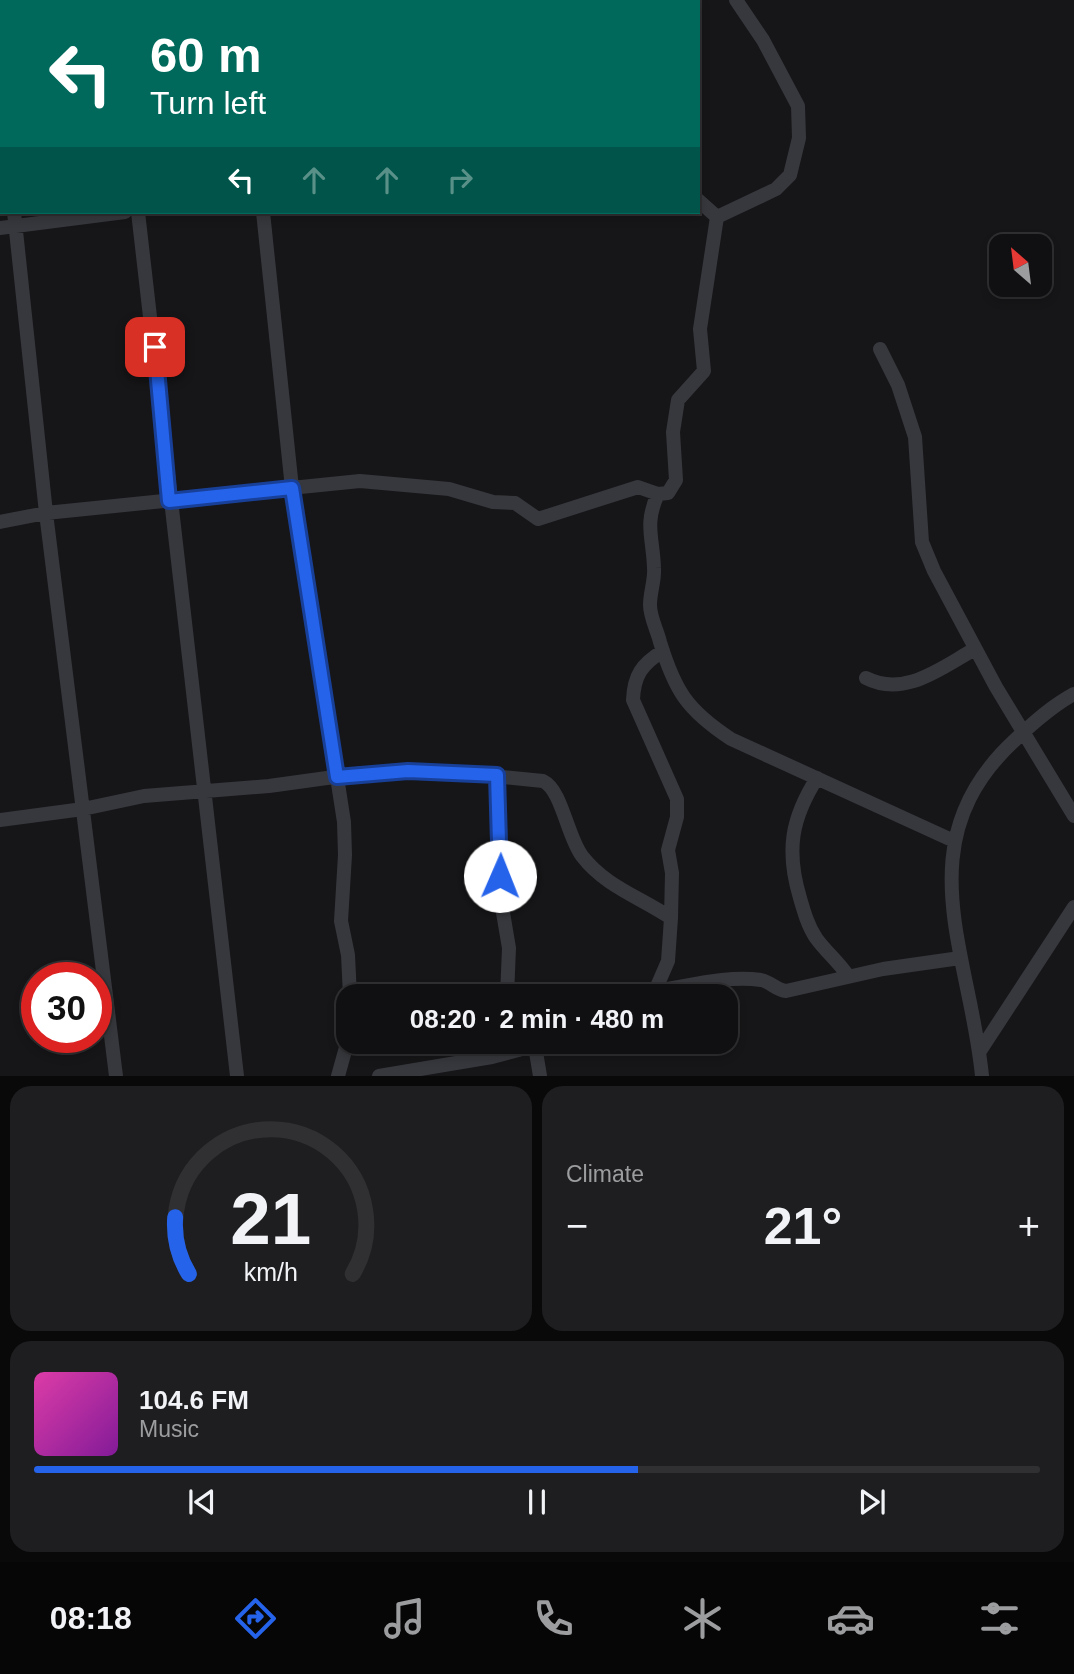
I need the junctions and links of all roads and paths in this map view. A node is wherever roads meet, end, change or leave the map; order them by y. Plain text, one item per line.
1 (736, 0) edge
2 (700, 202) edge
3 (94, 214) edge
4 (138, 214) edge
5 (263, 214) edge
6 (717, 217) junction
7 (15, 219) edge
8 (0, 228) edge
9 (880, 349) dead end
10 (292, 488) junction
11 (658, 494) junction
12 (169, 501) junction
13 (46, 513) junction
14 (0, 522) edge
15 (975, 649) junction
16 (663, 651) junction
17 (866, 678) dead end
18 (1074, 694) edge
19 (1024, 731) junction
20 (497, 775) junction
21 (337, 777) junction
22 (817, 778) junction
23 (204, 793) junction
24 (83, 809) junction
25 (1074, 816) edge
26 (0, 820) edge
27 (954, 841) junction
28 (1074, 907) edge
29 (671, 918) junction
30 (960, 958) junction
31 (848, 976) junction
32 (349, 984) edge
33 (508, 984) edge
34 (659, 984) edge
35 (703, 984) edge
36 (980, 1051) junction
37 (344, 1054) edge
38 (477, 1054) edge
39 (536, 1054) edge
40 (116, 1076) edge
41 (237, 1076) edge
42 (338, 1076) edge
43 (379, 1076) edge
44 (540, 1076) edge
45 (982, 1076) edge

1 - 6 street
2 - 6 street
3 - 7 street
4 - 12 street
5 - 10 street
6 - 11 street
7 - 8 street
7 - 13 street
9 - 15 street
10 - 11 street
10 - 12 street
10 - 21 street
11 - 16 street
12 - 13 street
12 - 23 street
13 - 14 street
13 - 24 street
15 - 17 street
15 - 19 street
16 - 22 street
16 - 29 street
18 - 19 street
19 - 25 street
19 - 27 street
20 - 21 street
20 - 29 street
20 - 33 street
21 - 23 street
21 - 32 street
22 - 27 street
22 - 31 street
23 - 24 street
23 - 41 street
24 - 26 street
24 - 40 street
27 - 30 street
28 - 36 street
29 - 34 street
30 - 31 street
30 - 36 street
31 - 35 street
36 - 45 street
37 - 42 street
38 - 43 street
39 - 44 street

